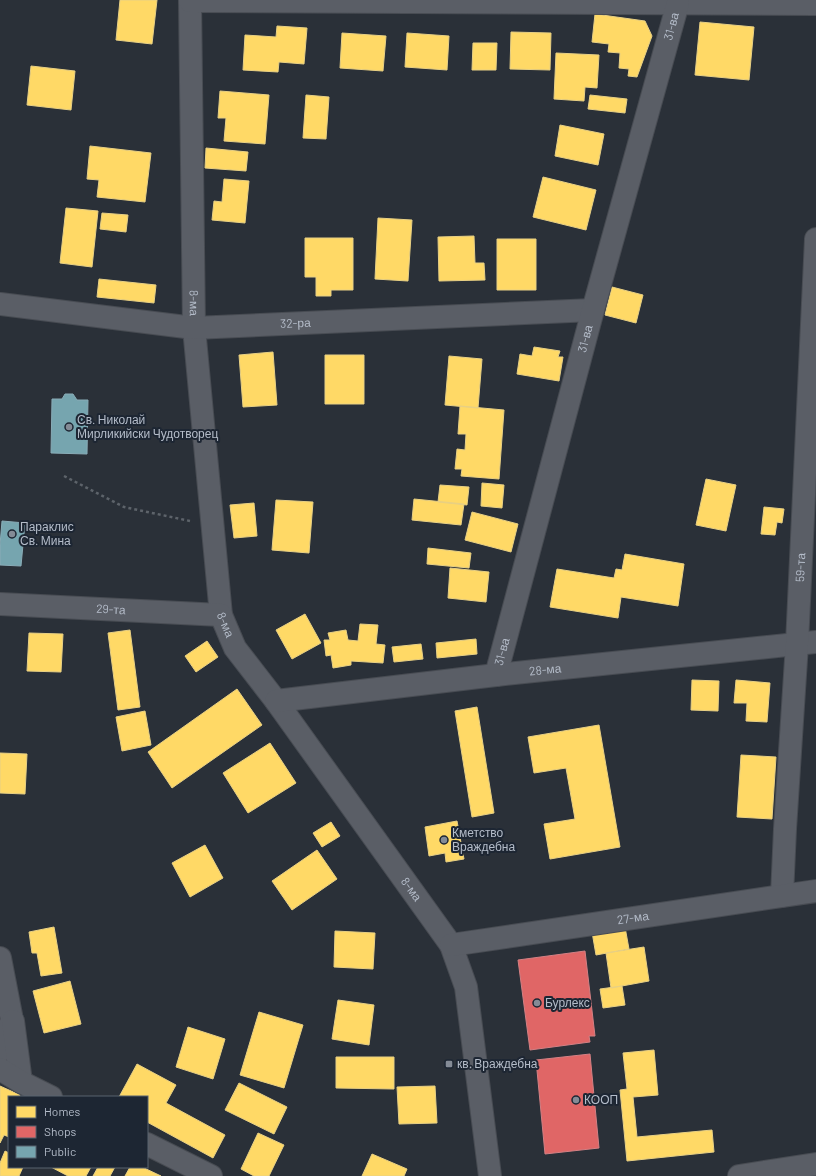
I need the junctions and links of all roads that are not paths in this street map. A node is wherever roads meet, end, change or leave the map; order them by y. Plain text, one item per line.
1 (190, 1) edge
2 (678, 3) junction
3 (816, 4) edge
4 (816, 239) edge
5 (0, 304) edge
6 (593, 310) junction
7 (194, 328) junction
8 (0, 604) edge
9 (221, 615) junction
10 (806, 643) edge
11 (496, 675) junction
12 (276, 701) junction
13 (816, 891) edge
14 (782, 896) junction
15 (451, 945) junction
16 (0, 958) edge
17 (12, 1020) junction
18 (0, 1050) edge
19 (0, 1069) edge
20 (21, 1082) junction
21 (49, 1096) edge
22 (148, 1144) edge
23 (816, 1164) edge
24 (211, 1176) edge
25 (490, 1176) edge
26 (739, 1176) edge

1 - 2 street
1 - 7 street, 8-ма
2 - 3 street
2 - 6 street, 31-ва
4 - 10 street, 59-та
5 - 7 street, 32-ра
6 - 7 street, 32-ра
6 - 11 street, 31-ва
7 - 9 street, 8-ма
8 - 9 street, 29-та
9 - 12 street, 8-ма
10 - 11 street, 28-ма
10 - 14 street, 59-та
11 - 12 street, 28-ма
12 - 15 street, 8-ма
13 - 14 street, 27-ма
14 - 15 street, 27-ма
15 - 25 street, 8-ма
16 - 17 street
17 - 18 street
17 - 20 street
19 - 20 street
20 - 21 street
22 - 24 street
23 - 26 street

